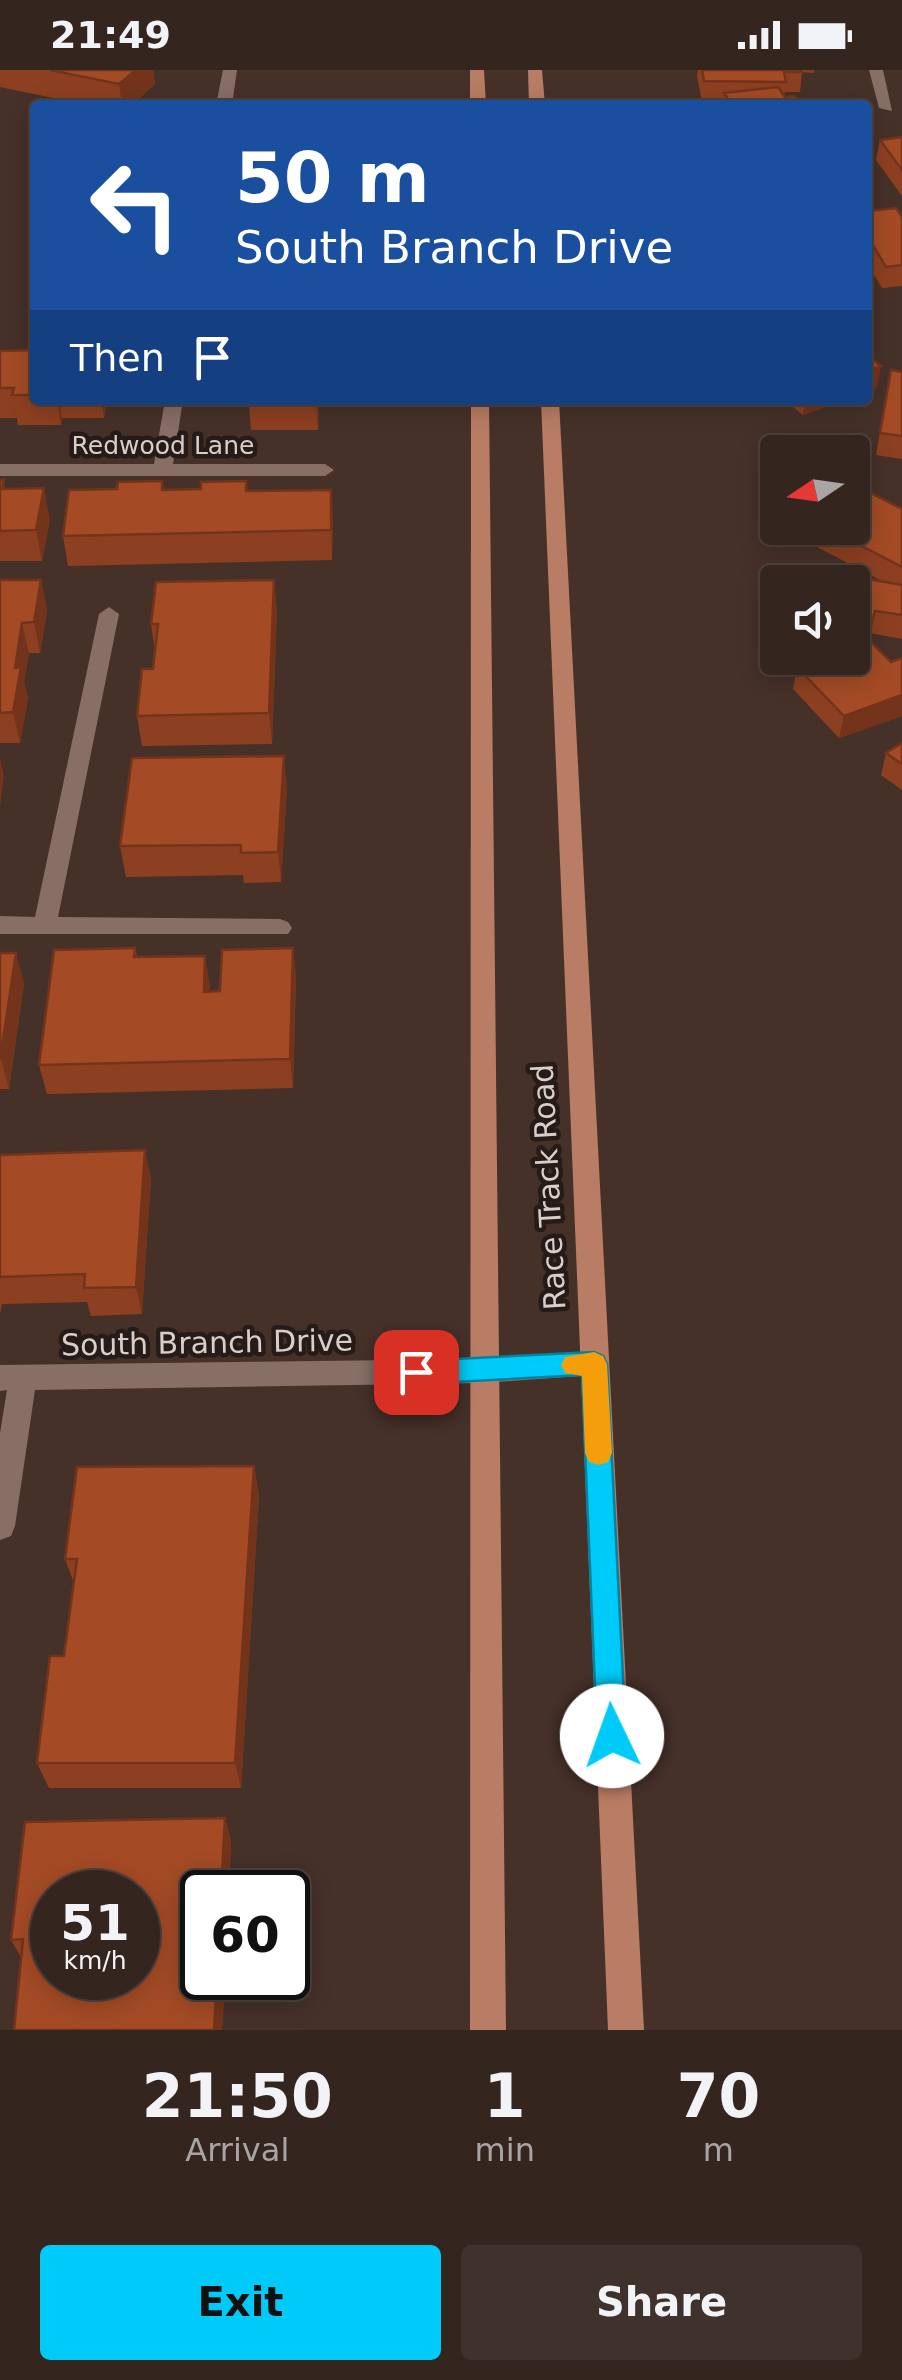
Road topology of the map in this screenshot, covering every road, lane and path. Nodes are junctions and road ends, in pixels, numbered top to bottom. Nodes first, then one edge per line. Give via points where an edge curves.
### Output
1 (230, 70) edge
2 (477, 70) edge
3 (535, 70) edge
4 (876, 70) edge
5 (225, 100) edge
6 (478, 100) edge
7 (537, 100) edge
8 (886, 108) dead end
9 (173, 405) edge
10 (480, 405) edge
11 (550, 405) edge
12 (0, 470) edge
13 (163, 470) junction
14 (325, 470) dead end
15 (109, 614) dead end
16 (45, 924) junction
17 (0, 925) edge
18 (280, 928) dead end
19 (594, 1364) junction
20 (484, 1371) junction
21 (12, 1378) edge
22 (0, 1526) edge
23 (488, 2030) edge
24 (626, 2030) edge

1 - 5 street
2 - 6 main road
3 - 7 main road
4 - 8 street
9 - 13 street
10 - 20 main road, Race Track Road
11 - 19 main road, Race Track Road
12 - 13 street, Redwood Lane
13 - 14 street, Redwood Lane
15 - 16 street
16 - 17 street
16 - 18 street
19 - 20 street, South Branch Drive
19 - 24 main road, Race Track Road
20 - 21 street, South Branch Drive
20 - 23 main road, Race Track Road
21 - 22 street

